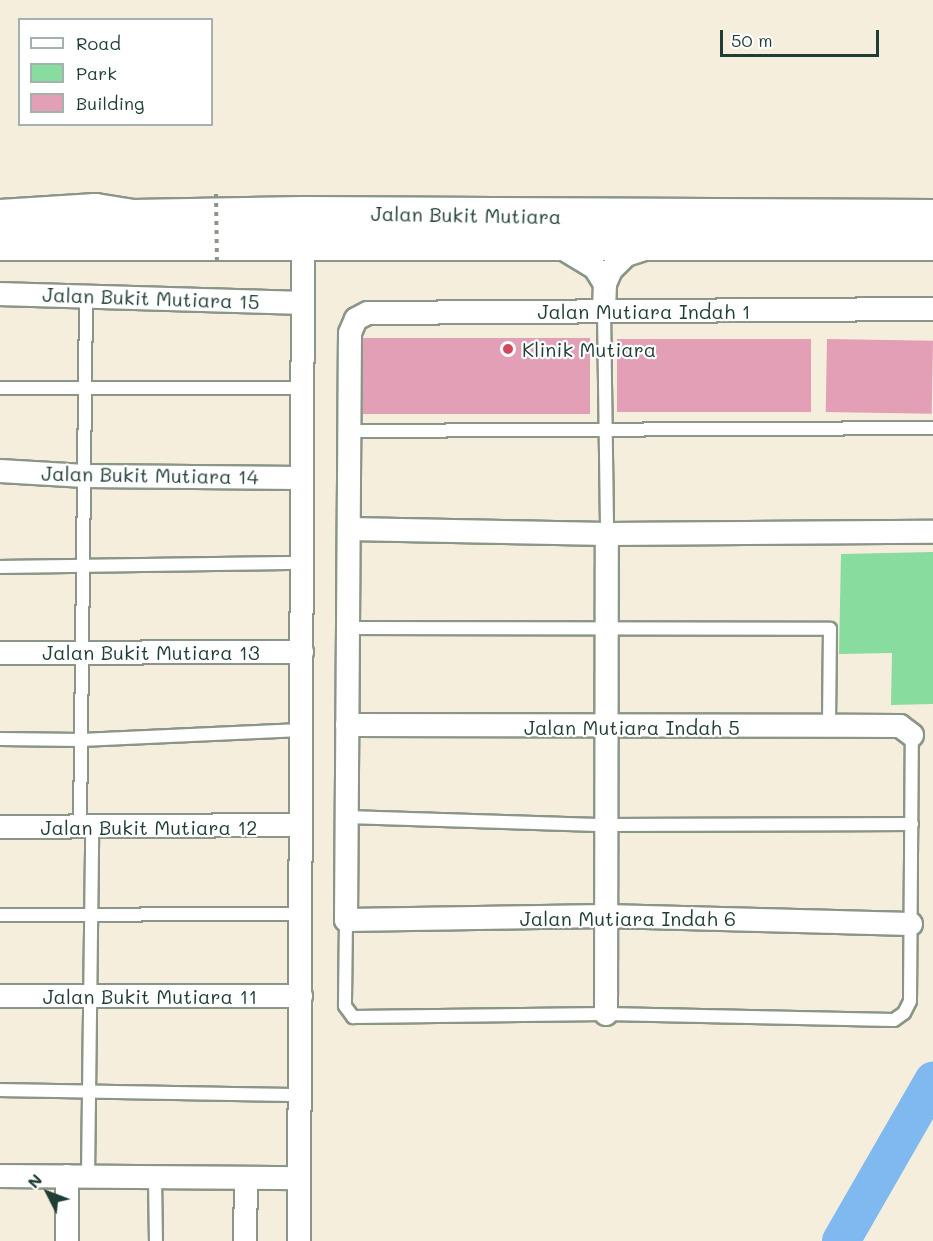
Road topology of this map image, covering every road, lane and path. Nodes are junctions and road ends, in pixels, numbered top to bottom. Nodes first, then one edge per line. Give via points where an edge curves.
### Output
1 (216, 194) dead end
2 (243, 213) junction
3 (364, 213) junction
4 (0, 216) edge
5 (933, 216) edge
6 (548, 241) junction
7 (0, 243) edge
8 (303, 243) junction
9 (664, 243) junction
10 (933, 243) edge
11 (217, 265) dead end
12 (605, 284) junction
13 (0, 294) edge
14 (86, 296) junction
15 (302, 303) junction
16 (933, 309) edge
17 (604, 311) junction
18 (86, 387) junction
19 (0, 388) edge
20 (300, 388) junction
21 (608, 428) junction
22 (933, 428) edge
23 (350, 431) junction
24 (0, 471) edge
25 (85, 476) junction
26 (301, 478) junction
27 (349, 529) junction
28 (933, 532) edge
29 (607, 534) junction
30 (300, 563) junction
31 (82, 566) junction
32 (0, 567) edge
33 (348, 628) junction
34 (607, 628) junction
35 (0, 652) edge
36 (302, 652) junction
37 (81, 653) junction
38 (348, 725) junction
39 (829, 726) junction
40 (607, 728) junction
41 (302, 730) junction
42 (912, 735) joint
43 (0, 739) edge
44 (81, 740) junction
45 (346, 817) junction
46 (912, 824) junction
47 (299, 825) junction
48 (606, 825) junction
49 (0, 827) edge
50 (86, 828) junction
51 (301, 914) junction
52 (0, 915) edge
53 (91, 915) junction
54 (606, 916) junction
55 (346, 920) junction
56 (911, 924) junction
57 (0, 996) edge
58 (301, 996) junction
59 (90, 997) junction
60 (606, 1014) junction
61 (0, 1090) edge
62 (89, 1091) junction
63 (300, 1095) junction
64 (0, 1176) edge
65 (78, 1176) junction
66 (299, 1178) junction
67 (155, 1179) junction
68 (246, 1180) junction
69 (67, 1241) edge
70 (156, 1241) edge
71 (245, 1241) edge
72 (299, 1241) edge

1 - 11 path, bridge
2 - 3 street, Jalan Bukit Mutiara
2 - 4 street, Jalan Bukit Mutiara via 133,216 95,210
2 - 8 street via 280,222
3 - 5 street, Jalan Bukit Mutiara
3 - 8 street via 333,220
6 - 8 street, Jalan Bukit Mutiara
6 - 9 street, Jalan Bukit Mutiara
6 - 12 street via 588,262
7 - 8 street, Jalan Bukit Mutiara
8 - 15 street
9 - 10 street, Jalan Bukit Mutiara
9 - 12 street via 626,255
12 - 17 street
13 - 14 street, Jalan Bukit Mutiara 15
14 - 15 street, Jalan Bukit Mutiara 15
14 - 18 lane
15 - 20 street
16 - 17 street, Jalan Mutiara Indah 1
17 - 21 lane
17 - 23 street, Jalan Mutiara Indah 1 via 369,313 356,319 351,333
18 - 19 lane
18 - 20 lane
18 - 25 lane
20 - 26 street
21 - 22 lane
21 - 23 lane
21 - 29 lane
23 - 27 street
24 - 25 street, Jalan Bukit Mutiara 14
25 - 26 street, Jalan Bukit Mutiara 14
25 - 31 lane
26 - 30 street
27 - 29 street
27 - 33 street
28 - 29 street
29 - 34 street
30 - 31 lane
30 - 36 street
31 - 32 lane
31 - 37 lane
33 - 34 lane
33 - 38 street
34 - 39 lane via 830,629
34 - 40 street
35 - 37 street, Jalan Bukit Mutiara 13
36 - 37 street, Jalan Bukit Mutiara 13
36 - 41 street
37 - 44 lane
38 - 40 street, Jalan Mutiara Indah 5
38 - 45 street
39 - 40 street, Jalan Mutiara Indah 5
39 - 42 street, Jalan Mutiara Indah 5 via 900,726
40 - 48 street
41 - 44 lane
41 - 47 street
42 - 46 lane
43 - 44 lane
44 - 50 lane
45 - 48 lane
45 - 55 street
46 - 48 lane
46 - 56 lane
47 - 50 street, Jalan Bukit Mutiara 12
47 - 51 street
48 - 54 street
49 - 50 street, Jalan Bukit Mutiara 12
50 - 53 lane
51 - 53 lane
51 - 58 street
52 - 53 lane
53 - 59 lane
54 - 55 street, Jalan Mutiara Indah 6
54 - 56 street, Jalan Mutiara Indah 6
54 - 60 street
55 - 60 lane via 345,1006 353,1017
56 - 60 lane via 910,1001 904,1013 894,1020
57 - 59 street, Jalan Bukit Mutiara 11
58 - 59 street, Jalan Bukit Mutiara 11
58 - 63 street
59 - 62 lane
61 - 62 lane
62 - 63 lane
62 - 65 lane
63 - 66 street
64 - 65 street
65 - 67 street
65 - 69 street
66 - 68 street
66 - 72 street
67 - 68 street
67 - 70 lane
68 - 71 street

